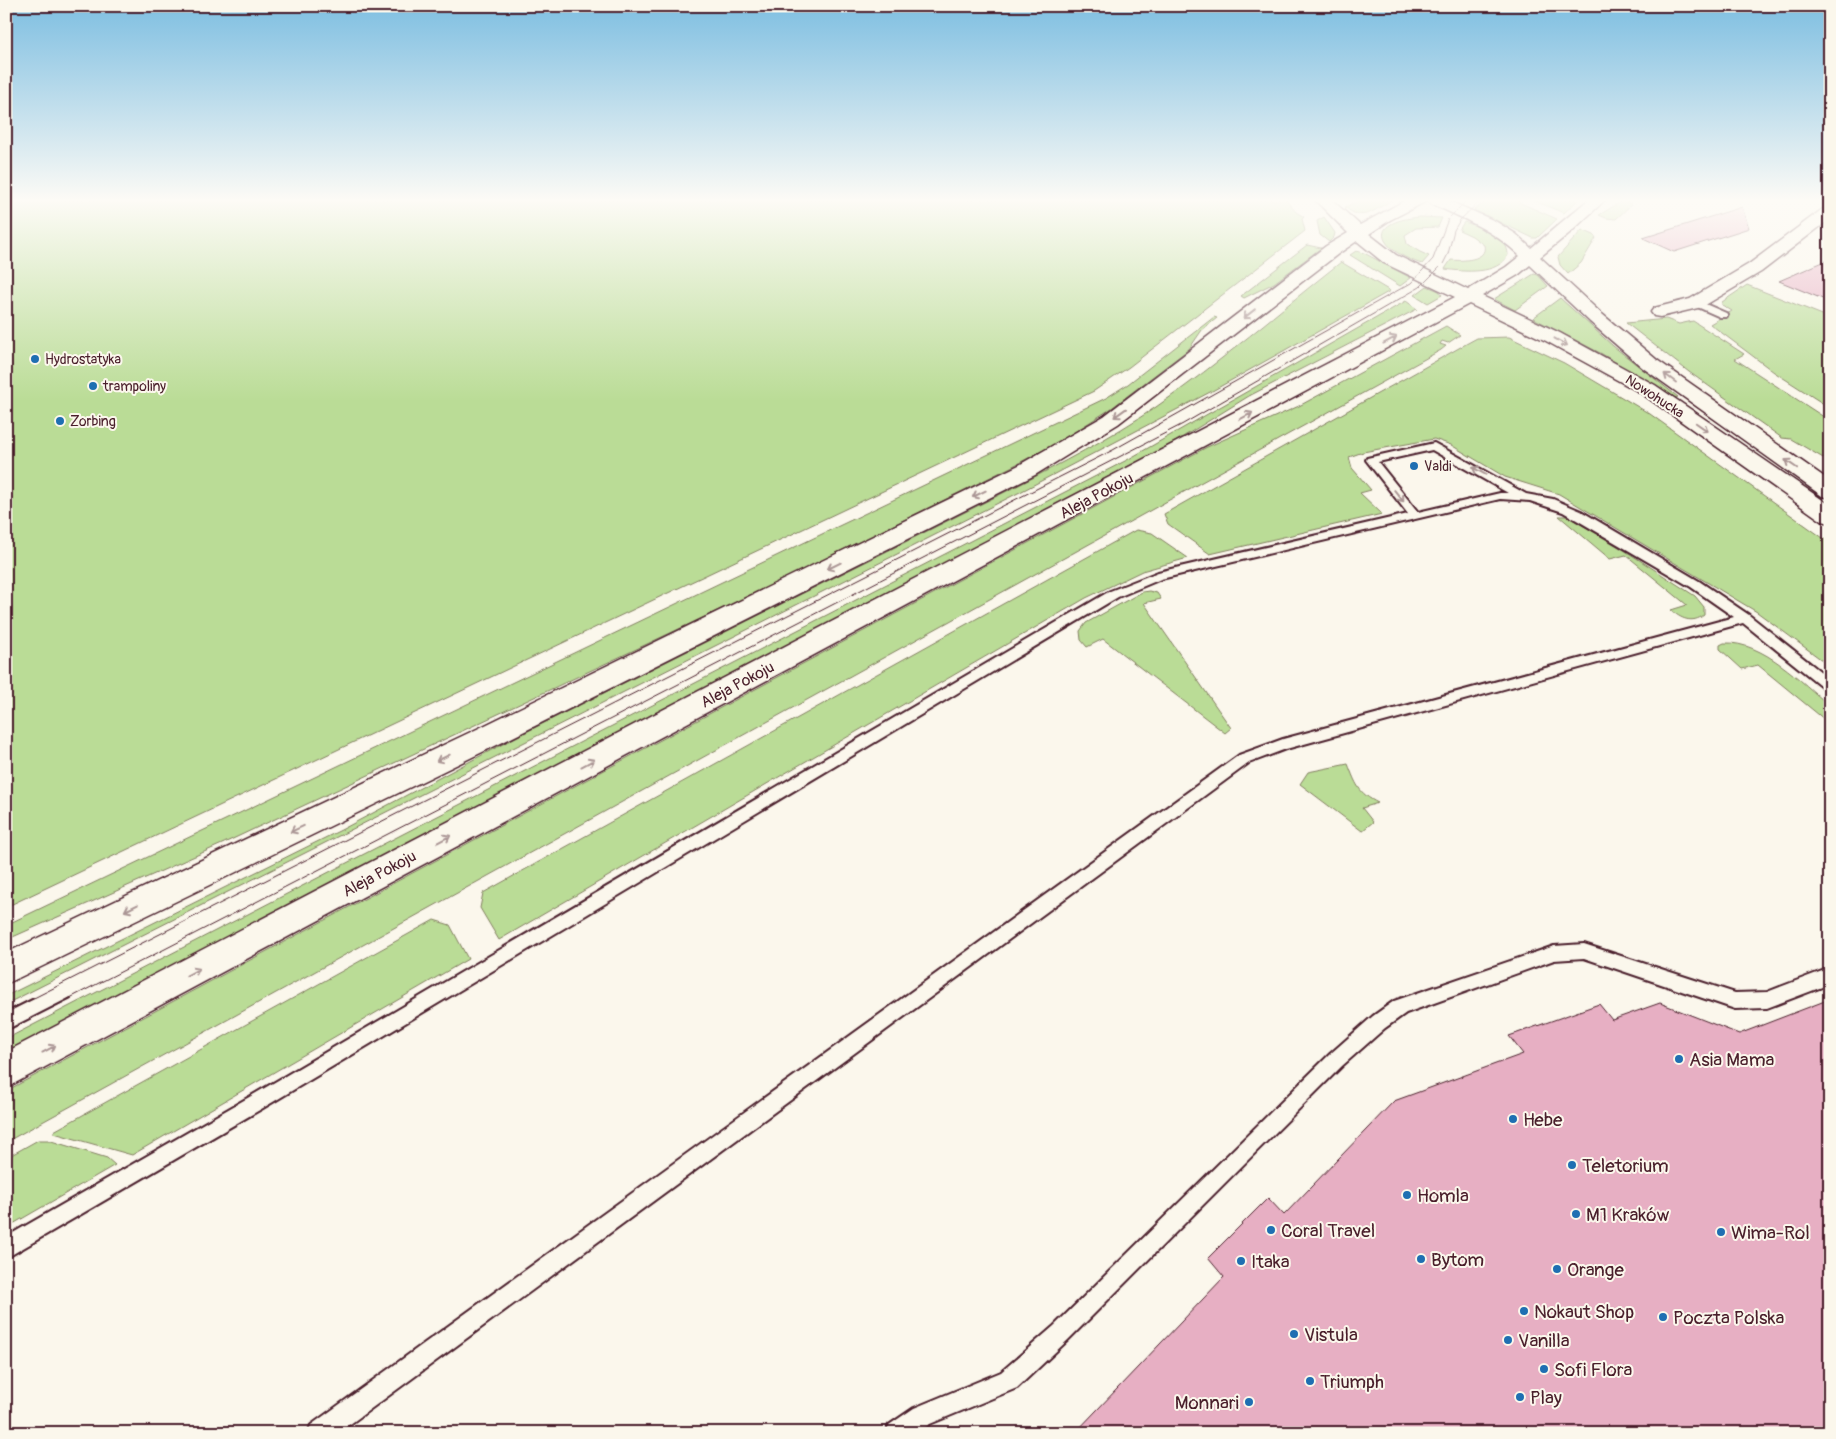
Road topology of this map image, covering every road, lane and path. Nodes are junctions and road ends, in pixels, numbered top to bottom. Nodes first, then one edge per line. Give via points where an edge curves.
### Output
1 (1310, 267) edge
2 (1407, 267) edge
3 (1518, 267) edge
4 (1544, 267) edge
5 (1756, 267) edge
6 (1468, 297) junction
7 (1696, 303) junction
8 (1660, 312) dead end
9 (1723, 315) dead end
10 (1830, 491) edge
11 (1522, 495) junction
12 (1416, 516) junction
13 (1830, 516) edge
14 (1745, 618) junction
15 (1830, 686) edge
16 (6, 969) edge
17 (1830, 976) edge
18 (6, 1071) edge
19 (6, 1248) edge
20 (319, 1433) edge
21 (897, 1433) edge

1 -> 16 main road via 1110,420 1034,466 478,742
2 - 6 main road, Nowohucka
3 - 6 main road, Aleja Pokoju
10 -> 4 main road, Nowohucka via 1650,364 1596,318
5 - 7 main road
6 -> 13 main road, Nowohucka via 1553,337 1648,389
18 -> 6 main road, Aleja Pokoju
7 - 8 main road
7 - 9 lane
11 - 12 lane via 1500,496
11 -> 12 lane via 1434,446 1370,460
11 - 14 lane via 1558,504 1577,514 1695,584
12 - 19 lane via 1158,576 1114,594
14 - 15 lane
14 - 20 lane via 1283,744 1244,759
17 - 21 lane via 1767,1000 1735,1001 1584,951 1554,953 1400,1007 1336,1060 1010,1380 922,1416

